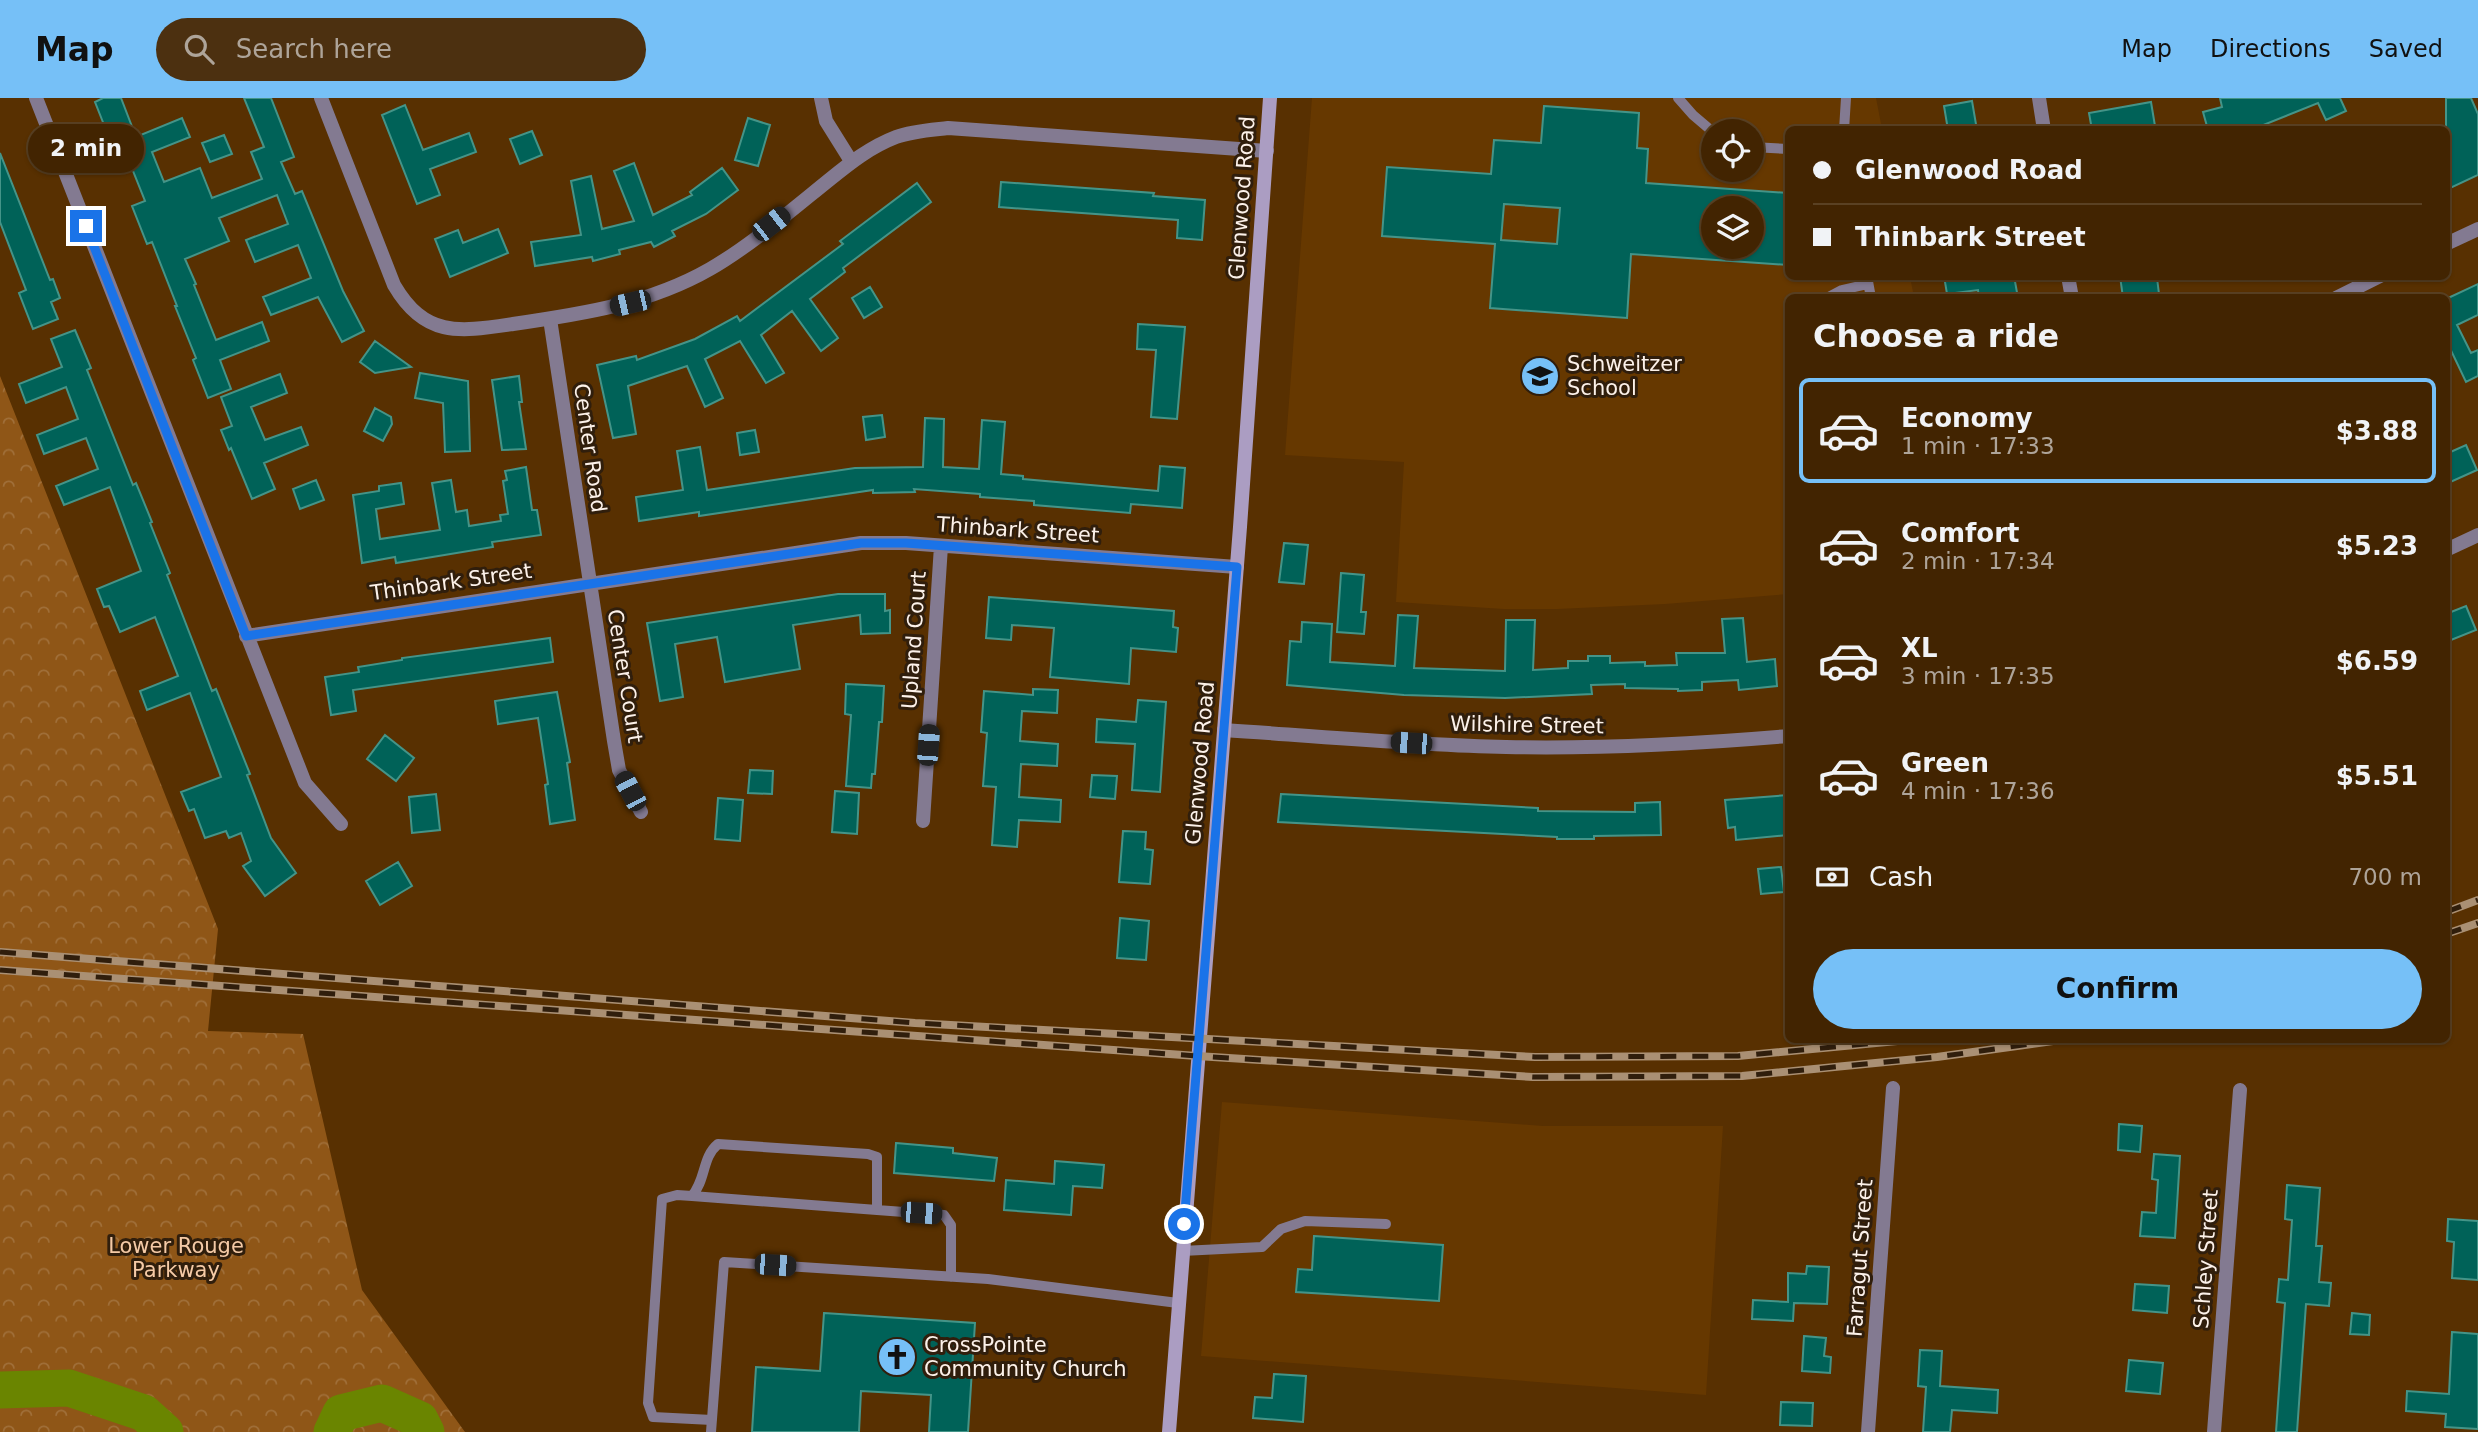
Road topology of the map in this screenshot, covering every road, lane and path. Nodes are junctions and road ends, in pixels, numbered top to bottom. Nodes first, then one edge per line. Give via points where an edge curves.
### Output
1 (36, 98) edge
2 (321, 98) edge
3 (821, 98) edge
4 (1270, 98) edge
5 (1678, 98) edge
6 (1846, 98) edge
7 (2039, 98) edge
8 (1701, 122) edge
9 (1844, 126) edge
10 (2043, 126) edge
11 (1764, 147) edge
12 (1785, 149) edge
13 (1267, 151) junction
14 (851, 161) junction
15 (2478, 229) edge
16 (2450, 242) edge
17 (1868, 280) edge
18 (2372, 280) edge
19 (1834, 294) edge
20 (2344, 294) edge
21 (550, 319) junction
22 (2478, 535) edge
23 (942, 546) junction
24 (2450, 548) edge
25 (1237, 567) junction
26 (589, 583) junction
27 (246, 636) junction
28 (1224, 730) junction
29 (1785, 736) edge
30 (641, 812) dead end
31 (923, 821) dead end
32 (341, 824) dead end
33 (1893, 1088) dead end
34 (2240, 1090) dead end
35 (692, 1196) junction
36 (877, 1210) junction
37 (1385, 1224) dead end
38 (1182, 1251) junction
39 (951, 1277) junction
40 (1178, 1303) junction
41 (712, 1420) junction
42 (711, 1432) edge
43 (1169, 1432) edge
44 (1868, 1432) edge
45 (2214, 1432) edge

1 - 27 street
2 - 21 street via 394,285 416,314 457,331
3 - 14 street via 826,121
4 - 13 street, Glenwood Road
5 - 8 lane
6 - 9 lane
7 - 10 street
11 - 12 lane
13 - 14 street via 948,128 894,138
13 - 25 street, Glenwood Road
14 - 21 street via 712,268 630,303
15 - 16 street
17 - 19 lane
18 - 20 street
21 - 26 street, Center Road
22 - 24 street
23 - 25 street, Thinbark Street
23 - 26 street, Thinbark Street via 861,543
23 - 31 street, Upland Court
25 - 28 street, Glenwood Road
26 - 27 street, Thinbark Street
26 - 30 street, Center Court via 619,770
27 - 32 street via 305,783
28 - 29 street, Wilshire Street via 1520,747 1665,745
28 - 38 street, Glenwood Road
33 - 44 street, Farragut Street
34 - 45 street, Schley Street
35 - 36 lane
35 - 36 lane via 699,1188 710,1151 718,1144 855,1153 877,1157
35 - 41 lane via 662,1199 648,1403 653,1417
36 - 39 lane via 944,1215 951,1225
37 - 38 lane via 1305,1222 1281,1229 1262,1247
38 - 40 street, Glenwood Road
39 - 40 lane
39 - 41 lane via 724,1262
40 - 43 street, Glenwood Road
41 - 42 lane

